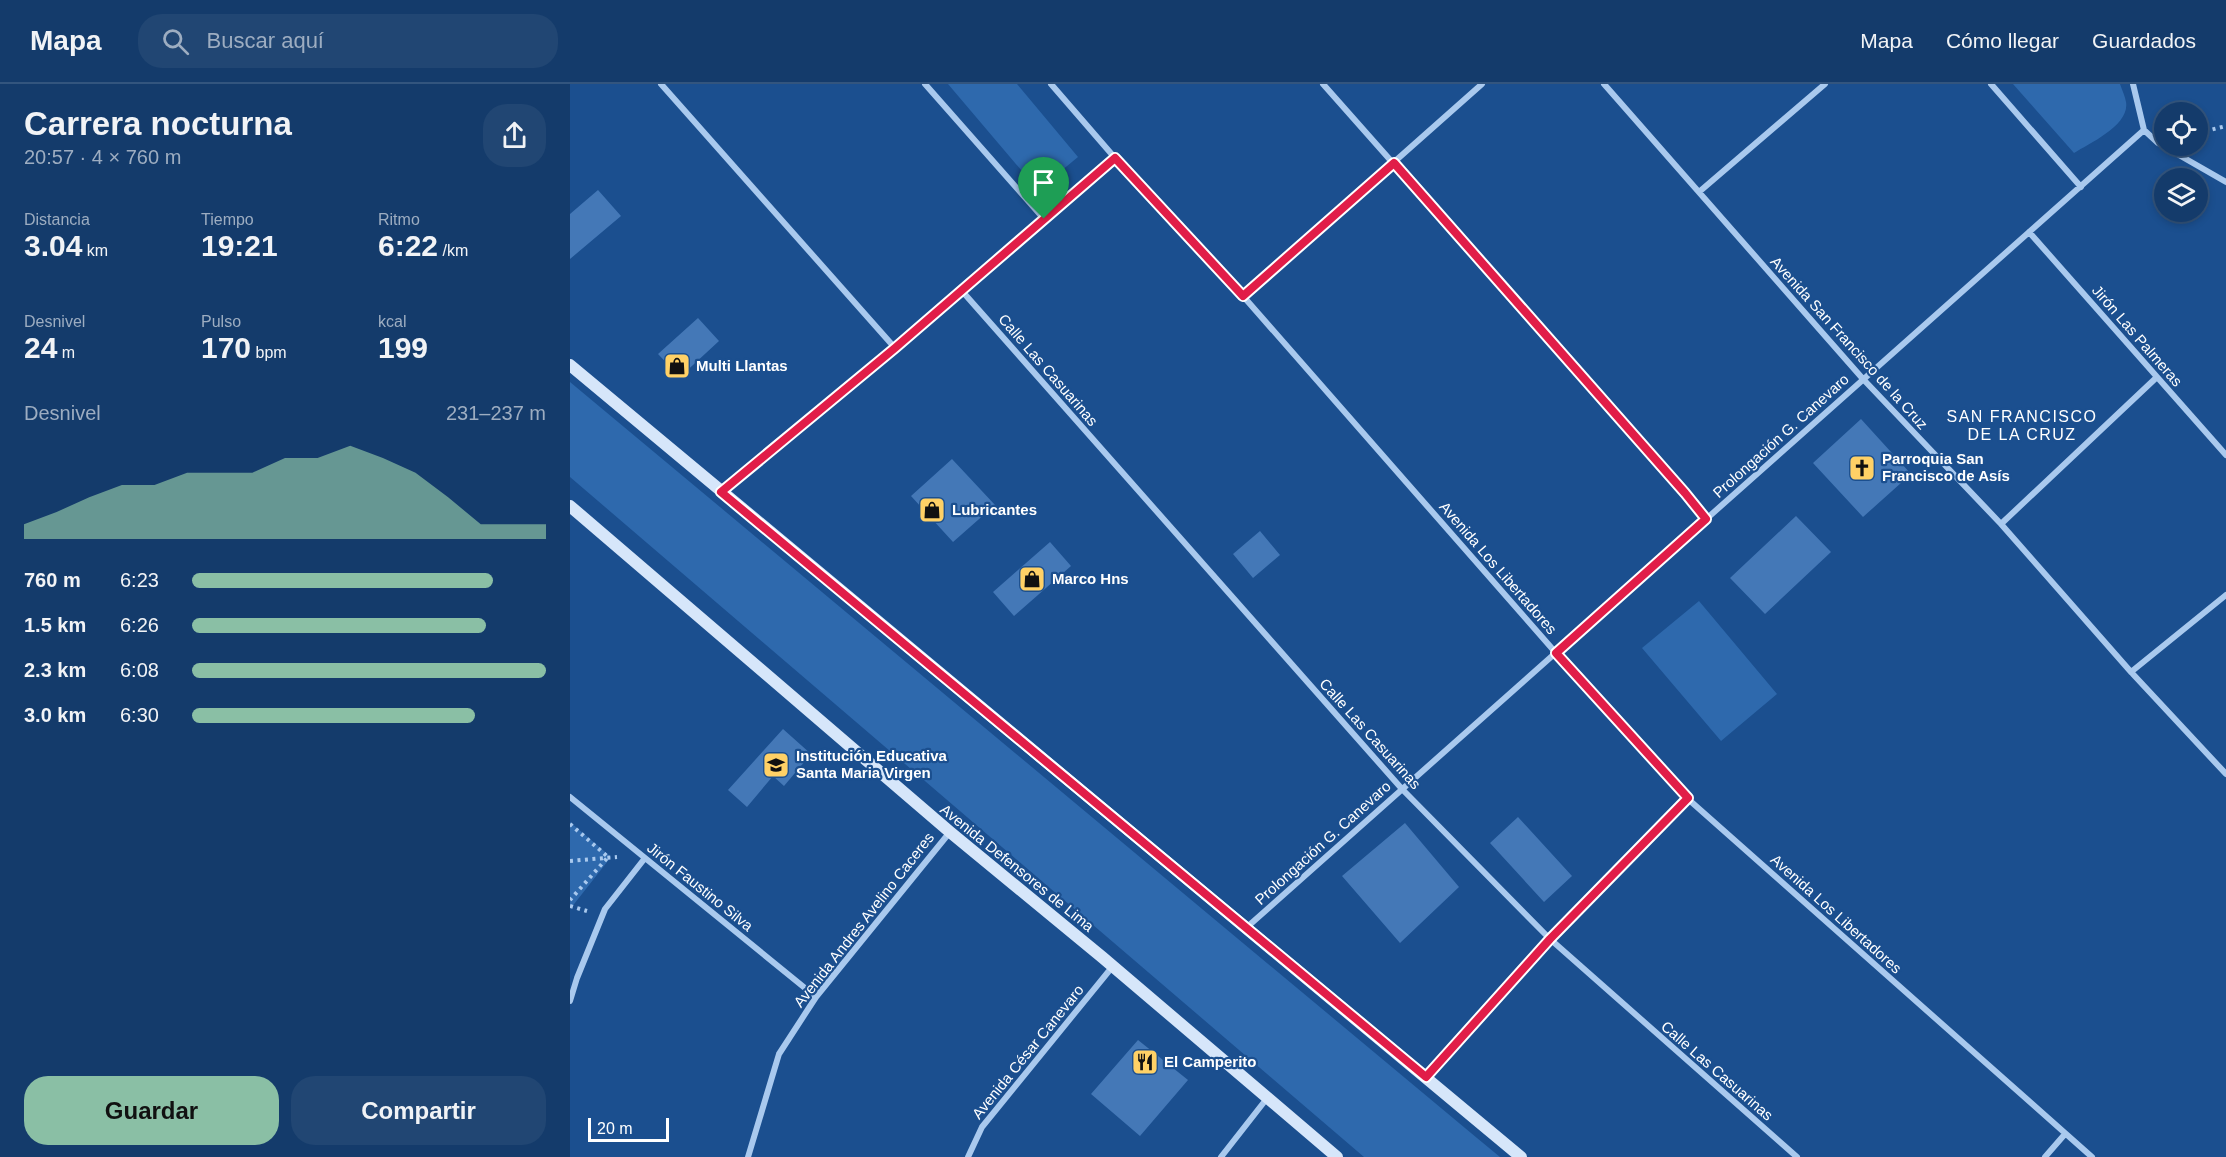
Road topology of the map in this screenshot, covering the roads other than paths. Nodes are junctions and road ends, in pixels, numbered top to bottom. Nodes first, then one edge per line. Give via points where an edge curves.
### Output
1 (661, 84) edge
2 (925, 84) edge
3 (1051, 84) edge
4 (1323, 84) edge
5 (1482, 84) edge
6 (1604, 84) edge
7 (1825, 84) edge
8 (1991, 84) edge
9 (2133, 84) edge
10 (2144, 130) junction
11 (1115, 158) junction
12 (1394, 163) junction
13 (2226, 182) edge
14 (2081, 187) junction
15 (1699, 192) junction
16 (1044, 219) junction
17 (2029, 232) junction
18 (962, 291) junction
19 (1243, 296) junction
20 (895, 348) junction
21 (570, 365) edge
22 (2157, 377) junction
23 (1863, 379) junction
24 (2226, 455) edge
25 (721, 492) junction
26 (570, 506) edge
27 (1706, 519) junction
28 (2001, 524) junction
29 (2226, 595) edge
30 (1556, 653) junction
31 (2131, 672) junction
32 (2226, 774) edge
33 (1402, 789) junction
34 (570, 797) edge
35 (1688, 798) junction
36 (950, 832) junction
37 (645, 858) junction
38 (1245, 928) junction
39 (1550, 939) junction
40 (1113, 966) junction
41 (816, 997) junction
42 (570, 1001) edge
43 (1426, 1077) junction
44 (1268, 1097) junction
45 (2066, 1134) junction
46 (748, 1157) edge
47 (968, 1157) edge
48 (1221, 1157) edge
49 (1337, 1157) edge
50 (1521, 1157) edge
51 (1797, 1157) edge
52 (2044, 1157) edge
53 (2092, 1157) edge

1 - 20 street
2 - 16 street
3 - 11 street, Avenida Los Libertadores
4 - 12 street
5 - 12 street
6 - 15 street, Avenida San Francisco de la Cruz
7 - 15 street
8 - 14 street
9 - 10 street
10 - 13 street via 2158,143
10 - 14 street, Prolongación G. Canevaro
11 - 16 street
11 - 19 street, Avenida Los Libertadores
12 - 19 street
12 - 27 street
14 - 17 street, Prolongación G. Canevaro
15 - 23 street, Avenida San Francisco de la Cruz
16 - 18 street
17 - 22 street, Jirón Las Palmeras
17 - 23 street, Prolongación G. Canevaro
18 - 20 street
18 - 33 street, Calle Las Casuarinas
19 - 30 street, Avenida Los Libertadores
20 - 25 street
21 - 25 main road
22 - 24 street, Jirón Las Palmeras
22 - 28 street
23 - 27 street, Prolongación G. Canevaro
23 - 28 street, Avenida San Francisco de la Cruz
25 - 38 main road
26 - 36 main road, Avenida Defensores de Lima
27 - 30 street, Prolongación G. Canevaro
28 - 31 street, Avenida San Francisco de la Cruz
29 - 31 street
30 - 33 street, Prolongación G. Canevaro
30 - 35 street, Avenida Los Libertadores
31 - 32 street, Avenida San Francisco de la Cruz
33 - 38 street, Prolongación G. Canevaro
33 - 39 street, Calle Las Casuarinas
34 - 37 street, Jirón Faustino Silva
35 - 39 street
35 - 45 street, Avenida Los Libertadores
36 - 40 main road, Avenida Defensores de Lima
36 - 41 street, Avenida Andres Avelino Caceres
37 - 41 street, Jirón Faustino Silva
37 - 42 street via 605,909
38 - 43 main road
39 - 43 street
39 - 51 street, Calle Las Casuarinas
40 - 44 main road, Avenida Defensores de Lima
40 - 47 street, Avenida César Canevaro via 981,1127
41 - 46 street, Avenida Andres Avelino Caceres via 779,1054
43 - 50 main road
44 - 48 street
44 - 49 main road, Avenida Defensores de Lima
45 - 52 street
45 - 53 street, Avenida Los Libertadores

